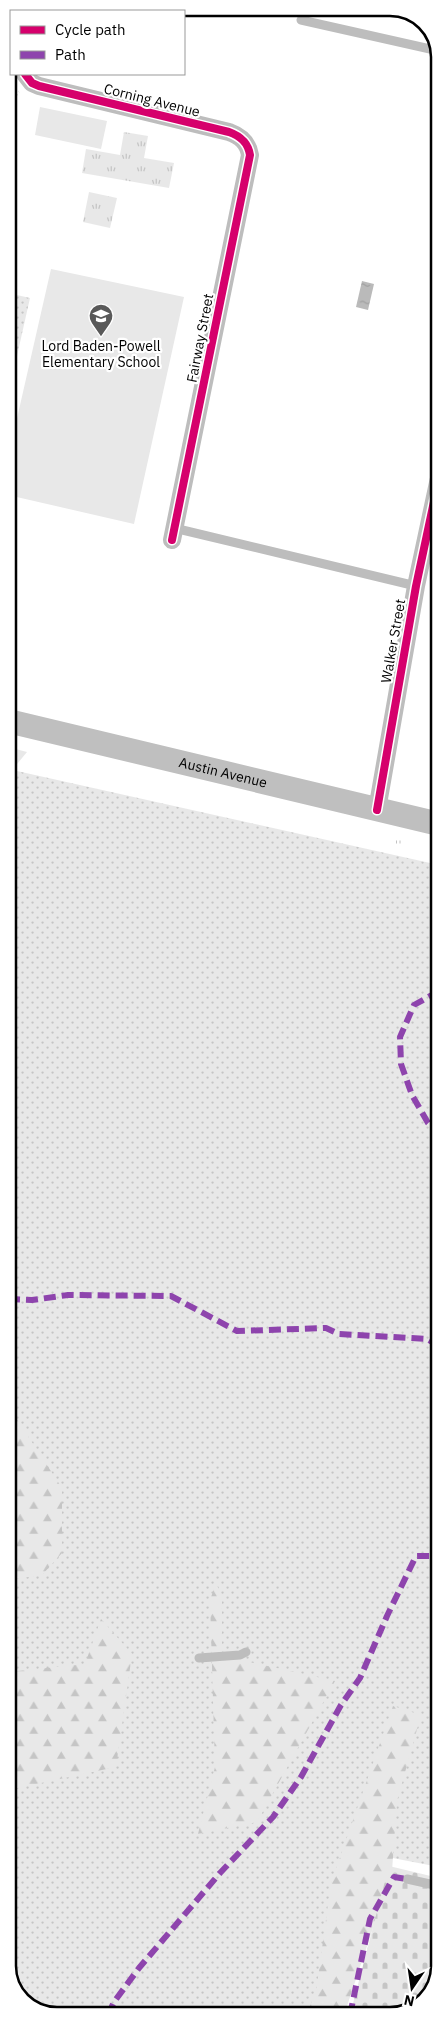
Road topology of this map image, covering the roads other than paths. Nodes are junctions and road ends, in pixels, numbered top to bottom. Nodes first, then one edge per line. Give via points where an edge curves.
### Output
1 (301, 20) dead end
2 (430, 50) edge
3 (24, 79) edge
4 (245, 142) joint
5 (431, 516) edge
6 (173, 534) joint
7 (416, 586) junction
8 (16, 723) edge
9 (377, 810) junction
10 (431, 822) edge
11 (246, 1652) dead end
12 (199, 1658) dead end
13 (407, 1879) dead end
14 (431, 1884) edge

1 - 2 lane
3 - 4 street, Corning Avenue via 39,86 229,132
4 - 6 street, Fairway Street via 250,155
5 - 7 street, Walker Street
6 - 7 lane
7 - 9 street, Walker Street
8 - 9 main road, Austin Avenue
9 - 10 main road, Austin Avenue
11 - 12 lane
13 - 14 lane

